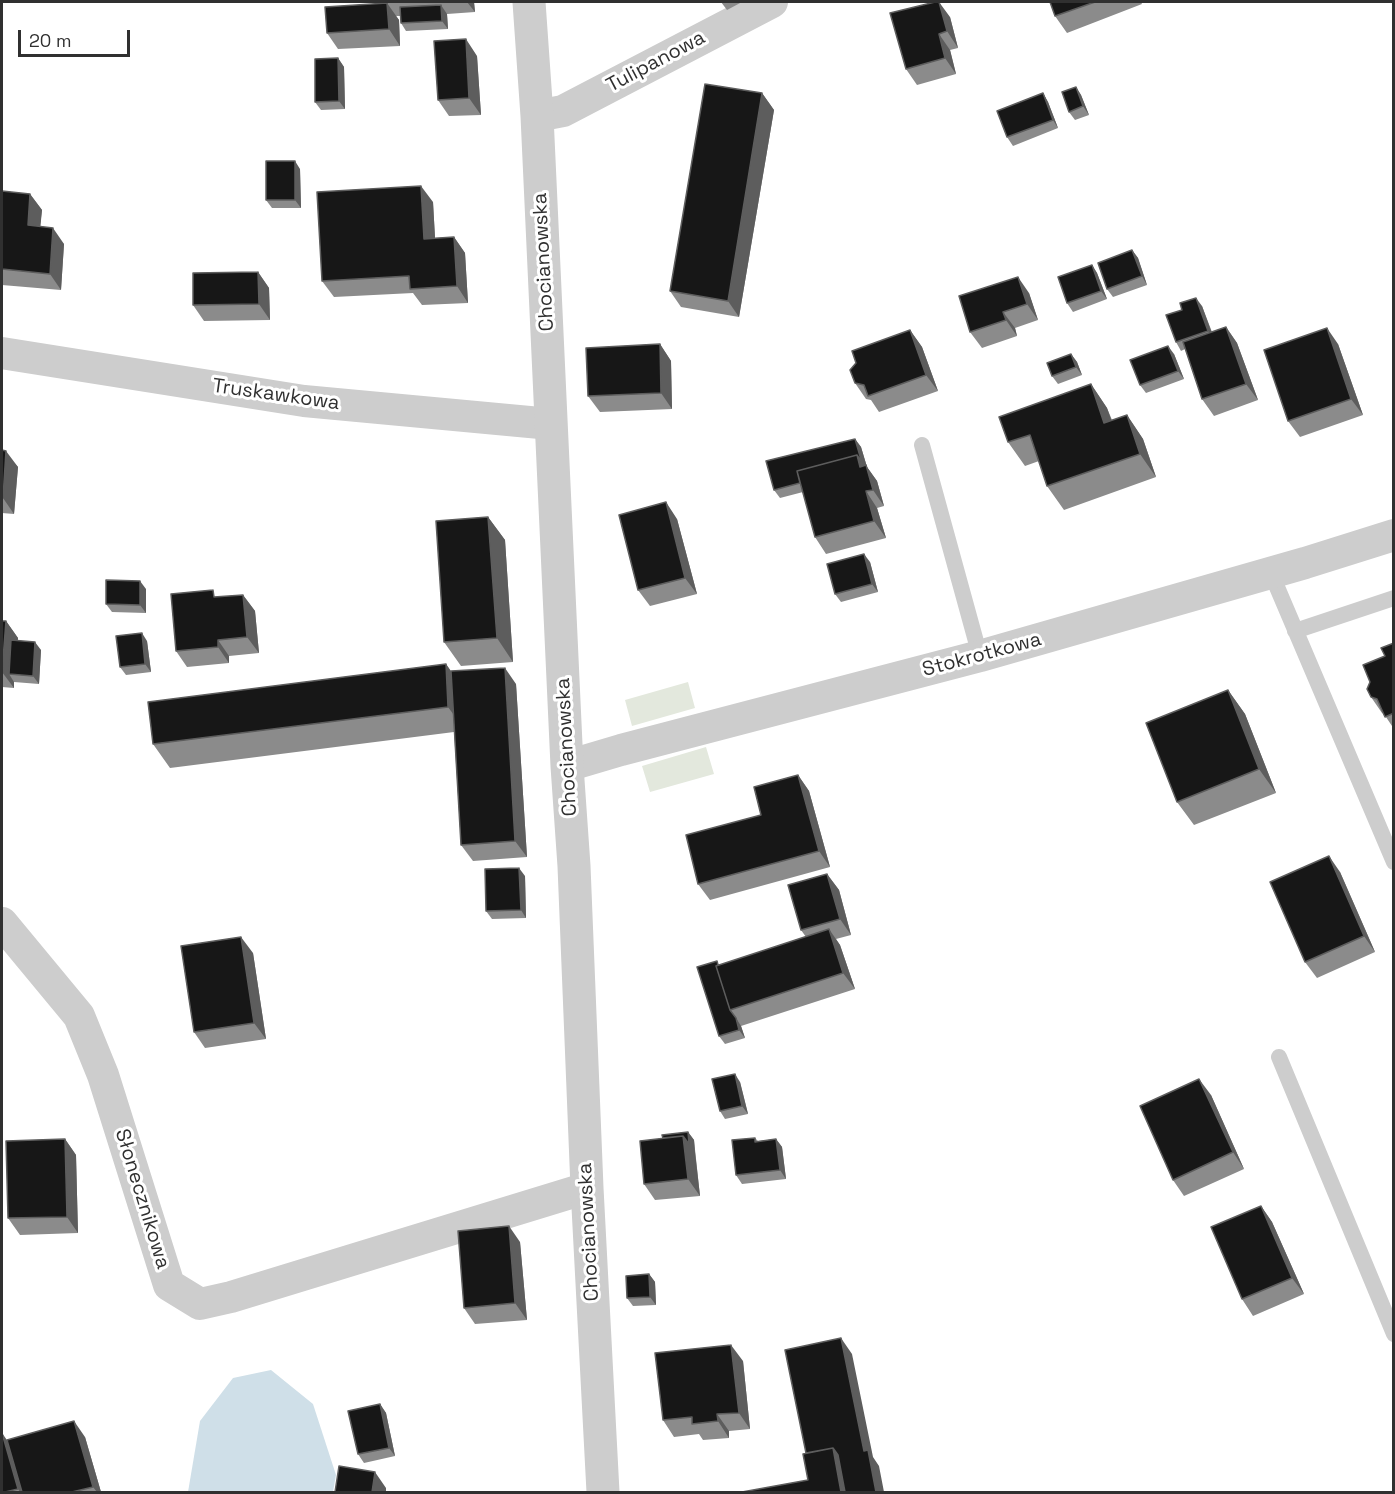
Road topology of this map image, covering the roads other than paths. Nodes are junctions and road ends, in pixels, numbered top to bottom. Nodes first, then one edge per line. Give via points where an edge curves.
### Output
1 (529, 2) edge
2 (772, 2) edge
3 (537, 116) junction
4 (2, 353) edge
5 (551, 424) junction
6 (922, 445) dead end
7 (1394, 535) edge
8 (1271, 573) junction
9 (1394, 598) edge
10 (1295, 631) junction
11 (981, 656) junction
12 (567, 766) junction
13 (1394, 862) edge
14 (2, 923) edge
15 (1279, 1057) dead end
16 (587, 1188) junction
17 (1394, 1334) edge
18 (603, 1492) edge

1 - 3 street, Chocianowska
2 - 3 street, Tulipanowa via 563,111
3 - 5 street, Chocianowska
4 - 5 street, Truskawkowa via 304,401
5 - 12 street, Chocianowska
6 - 11 lane
7 - 8 street, Stokrotkowa
8 - 10 lane
8 - 11 street, Stokrotkowa
9 - 10 lane
10 - 13 lane
11 - 12 street, Stokrotkowa
12 - 16 street, Chocianowska
14 - 16 street, Słonecznikowa via 79,1016 103,1075 169,1285 200,1304
15 - 17 lane
16 - 18 street, Chocianowska

